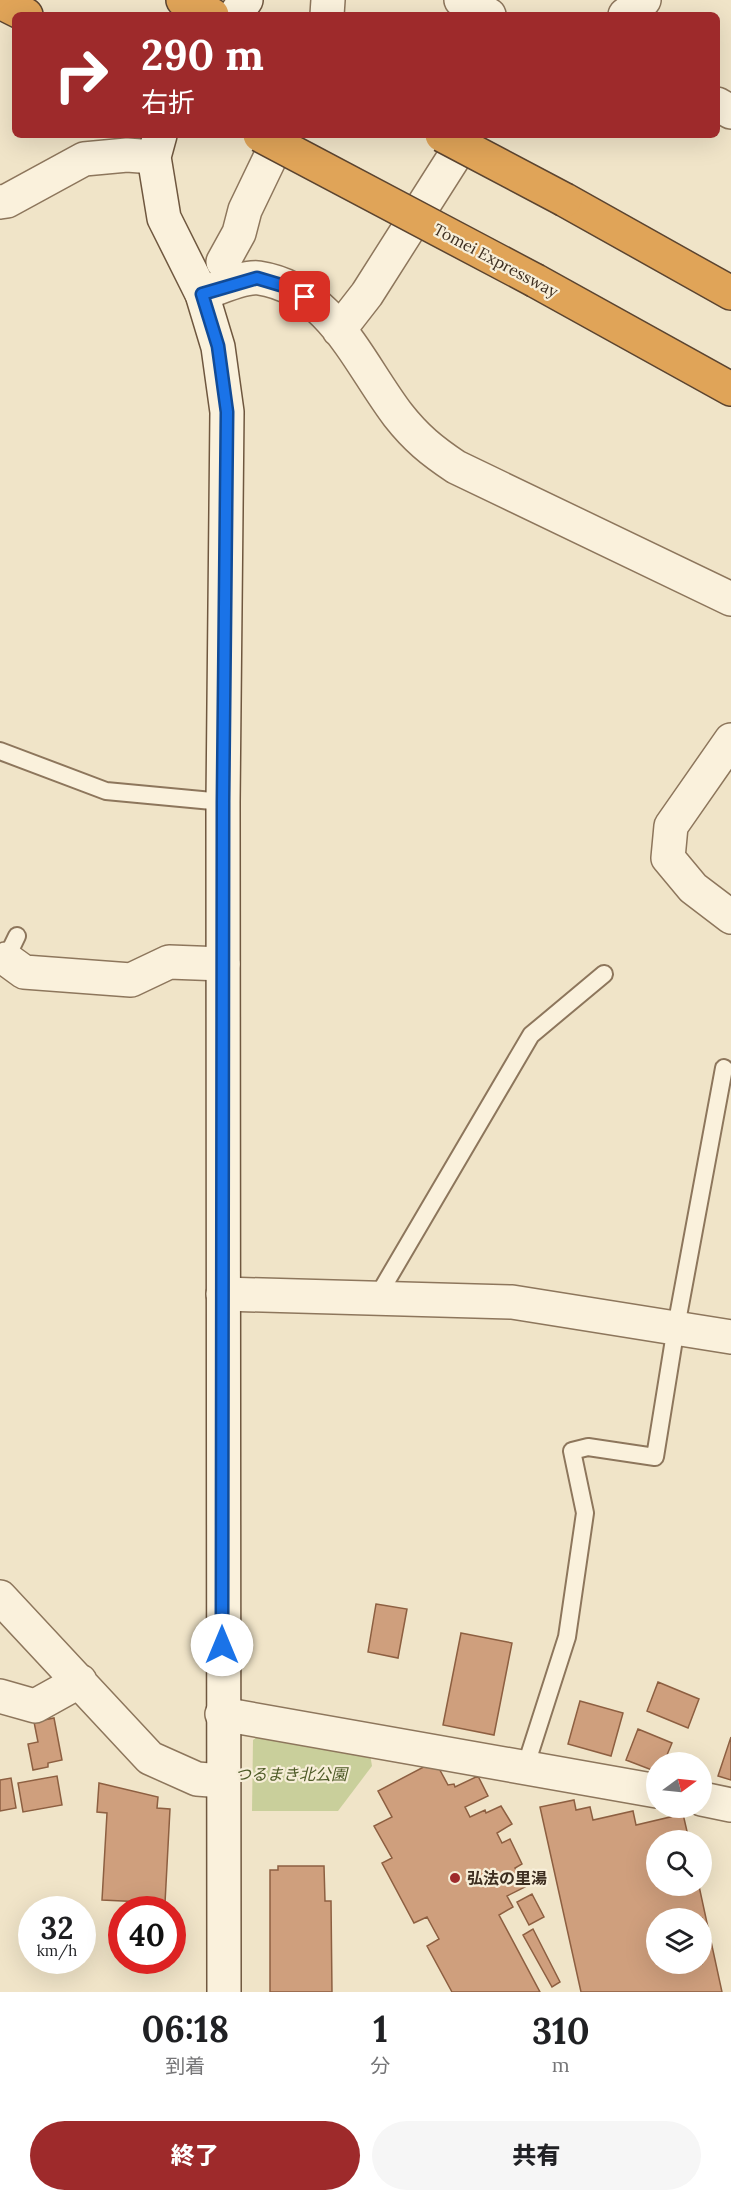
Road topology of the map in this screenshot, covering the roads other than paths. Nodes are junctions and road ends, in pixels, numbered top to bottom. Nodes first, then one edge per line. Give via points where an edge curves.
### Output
1 (183, 0) edge
2 (461, 0) edge
3 (644, 0) edge
4 (0, 2) edge
5 (20, 12) edge
6 (206, 12) edge
7 (483, 12) edge
8 (629, 12) edge
9 (266, 138) edge
10 (280, 138) edge
11 (447, 138) edge
12 (466, 138) edge
13 (157, 146) edge
14 (0, 202) edge
15 (223, 262) dead end
16 (731, 293) edge
17 (202, 294) junction
18 (339, 330) junction
19 (731, 389) edge
20 (731, 599) edge
21 (731, 740) edge
22 (0, 751) edge
23 (223, 802) junction
24 (731, 917) edge
25 (7, 955) edge
26 (223, 964) junction
27 (604, 974) dead end
28 (724, 1068) dead end
29 (223, 1294) junction
30 (376, 1299) junction
31 (676, 1328) junction
32 (731, 1337) edge
33 (0, 1597) edge
34 (80, 1681) junction
35 (0, 1696) edge
36 (222, 1714) junction
37 (525, 1768) junction
38 (223, 1781) junction
39 (646, 1789) edge
40 (712, 1801) edge
41 (731, 1804) edge
42 (224, 1992) edge

1 - 6 highway
2 - 7 street
3 - 8 street
4 - 5 highway
9 - 19 highway, Tomei Expressway, bridge
10 - 15 street via 245,210 240,232
11 - 16 highway, bridge
12 - 18 street via 367,294
13 - 14 street via 127,155 84,159
13 - 17 street via 164,218
17 - 18 street via 257,278 294,289 317,305
17 - 23 street via 218,346 227,412
18 - 20 street via 398,415 425,446 456,467
21 - 24 street via 671,826 668,858 693,888
22 - 23 lane via 105,791
23 - 26 street
25 - 26 street via 24,972 131,980 169,962
26 - 29 street
27 - 30 lane via 531,1035
28 - 31 lane
29 - 30 street
29 - 36 street
30 - 31 street via 512,1302
31 - 32 street
31 - 37 lane via 655,1457 588,1447 573,1451 585,1513 567,1637
33 - 34 street
34 - 35 street via 35,1706
34 - 38 street via 150,1758 197,1779
36 - 37 street
36 - 38 street
37 - 39 street
38 - 42 street
40 - 41 street

